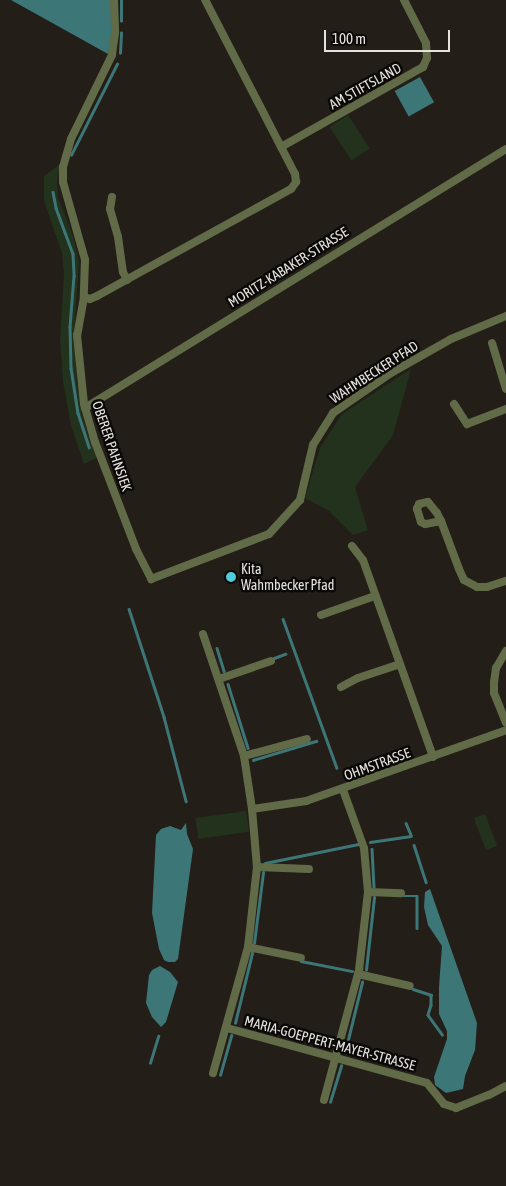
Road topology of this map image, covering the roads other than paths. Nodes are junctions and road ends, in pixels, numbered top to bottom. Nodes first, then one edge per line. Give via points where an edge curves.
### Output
1 (114, 0) edge
2 (204, 0) edge
3 (404, 0) edge
4 (281, 148) junction
5 (506, 149) edge
6 (112, 197) dead end
7 (127, 280) junction
8 (84, 297) junction
9 (506, 316) edge
10 (492, 343) dead end
11 (506, 388) edge
12 (454, 404) dead end
13 (85, 408) junction
14 (506, 409) edge
15 (441, 521) dead end
16 (352, 546) dead end
17 (151, 579) joint
18 (506, 581) edge
19 (375, 596) junction
20 (320, 615) dead end
21 (203, 634) dead end
22 (506, 651) edge
23 (272, 661) dead end
24 (400, 664) junction
25 (219, 679) junction
26 (341, 687) dead end
27 (506, 723) edge
28 (506, 730) edge
29 (308, 739) dead end
30 (244, 756) junction
31 (433, 757) junction
32 (343, 790) junction
33 (252, 810) junction
34 (257, 867) junction
35 (309, 869) dead end
36 (368, 892) junction
37 (401, 893) dead end
38 (248, 946) junction
39 (301, 958) dead end
40 (358, 974) junction
41 (410, 986) dead end
42 (227, 1028) junction
43 (336, 1057) junction
44 (213, 1074) dead end
45 (506, 1086) edge
46 (324, 1100) dead end

1 - 8 street, OBERER PAHNSIEK via 112,55 71,139 63,167 65,196 85,260
2 - 4 street
3 - 4 street, AM STIFTSLAND via 426,43 427,58 422,67
4 - 7 street via 295,174 294,186
5 - 13 street, MORITZ-KABAKER-STRASSE
6 - 7 street via 110,208
7 - 8 street via 93,298
8 - 13 street, OBERER PAHNSIEK via 77,335
9 - 17 street, WAHMBECKER PFAD via 451,339 390,374 333,413 313,445 300,500 269,534
10 - 11 street
12 - 14 street via 467,424
13 - 17 street, OBERER PAHNSIEK via 136,549
15 - 18 street via 464,580 477,588
16 - 19 street via 363,560
19 - 20 street
19 - 24 street
21 - 25 street
22 - 27 street via 496,668 494,683 496,699
23 - 25 street
24 - 26 street
24 - 31 street
25 - 30 street
28 - 31 street, OHMSTRASSE
29 - 30 street
30 - 33 street
31 - 32 street, OHMSTRASSE
32 - 33 street, OHMSTRASSE via 306,801
32 - 36 street via 364,848
33 - 34 street
34 - 35 street
34 - 38 street
36 - 37 street
36 - 40 street
38 - 39 street
38 - 42 street
40 - 41 street
40 - 43 street
42 - 43 street, MARIA-GOEPPERT-MAYER-STRASSE
42 - 44 street
43 - 45 street, MARIA-GOEPPERT-MAYER-STRASSE via 427,1083 444,1104 456,1108
43 - 46 street

